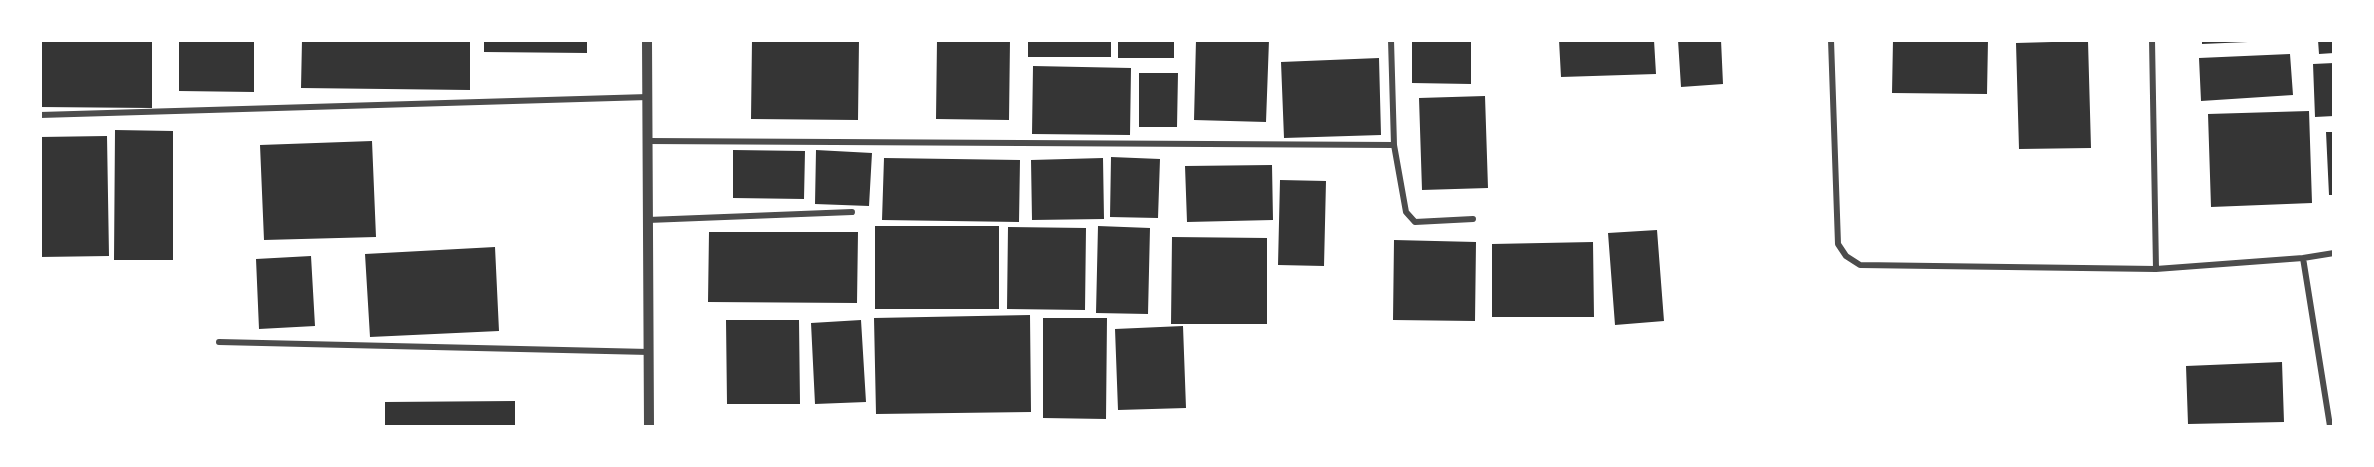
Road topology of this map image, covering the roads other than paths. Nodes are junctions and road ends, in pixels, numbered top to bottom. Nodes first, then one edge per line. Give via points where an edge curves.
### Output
1 (647, 40) edge
2 (1391, 40) edge
3 (1831, 40) edge
4 (2152, 40) edge
5 (648, 97) junction
6 (40, 115) edge
7 (648, 141) junction
8 (1394, 145) junction
9 (852, 212) dead end
10 (1473, 219) dead end
11 (648, 220) junction
12 (2334, 253) edge
13 (2304, 258) junction
14 (2156, 269) junction
15 (219, 342) dead end
16 (649, 352) junction
17 (649, 426) edge
18 (2330, 426) edge

1 - 5 street
2 - 8 street
3 - 14 street via 1835,214 1838,243 1846,256 1860,265
4 - 14 street
5 - 6 street
5 - 7 street
7 - 8 street
7 - 11 street
8 - 10 street via 1406,212 1415,222
9 - 11 street
11 - 16 street
12 - 13 street
13 - 14 street
13 - 18 street
15 - 16 street
16 - 17 street

